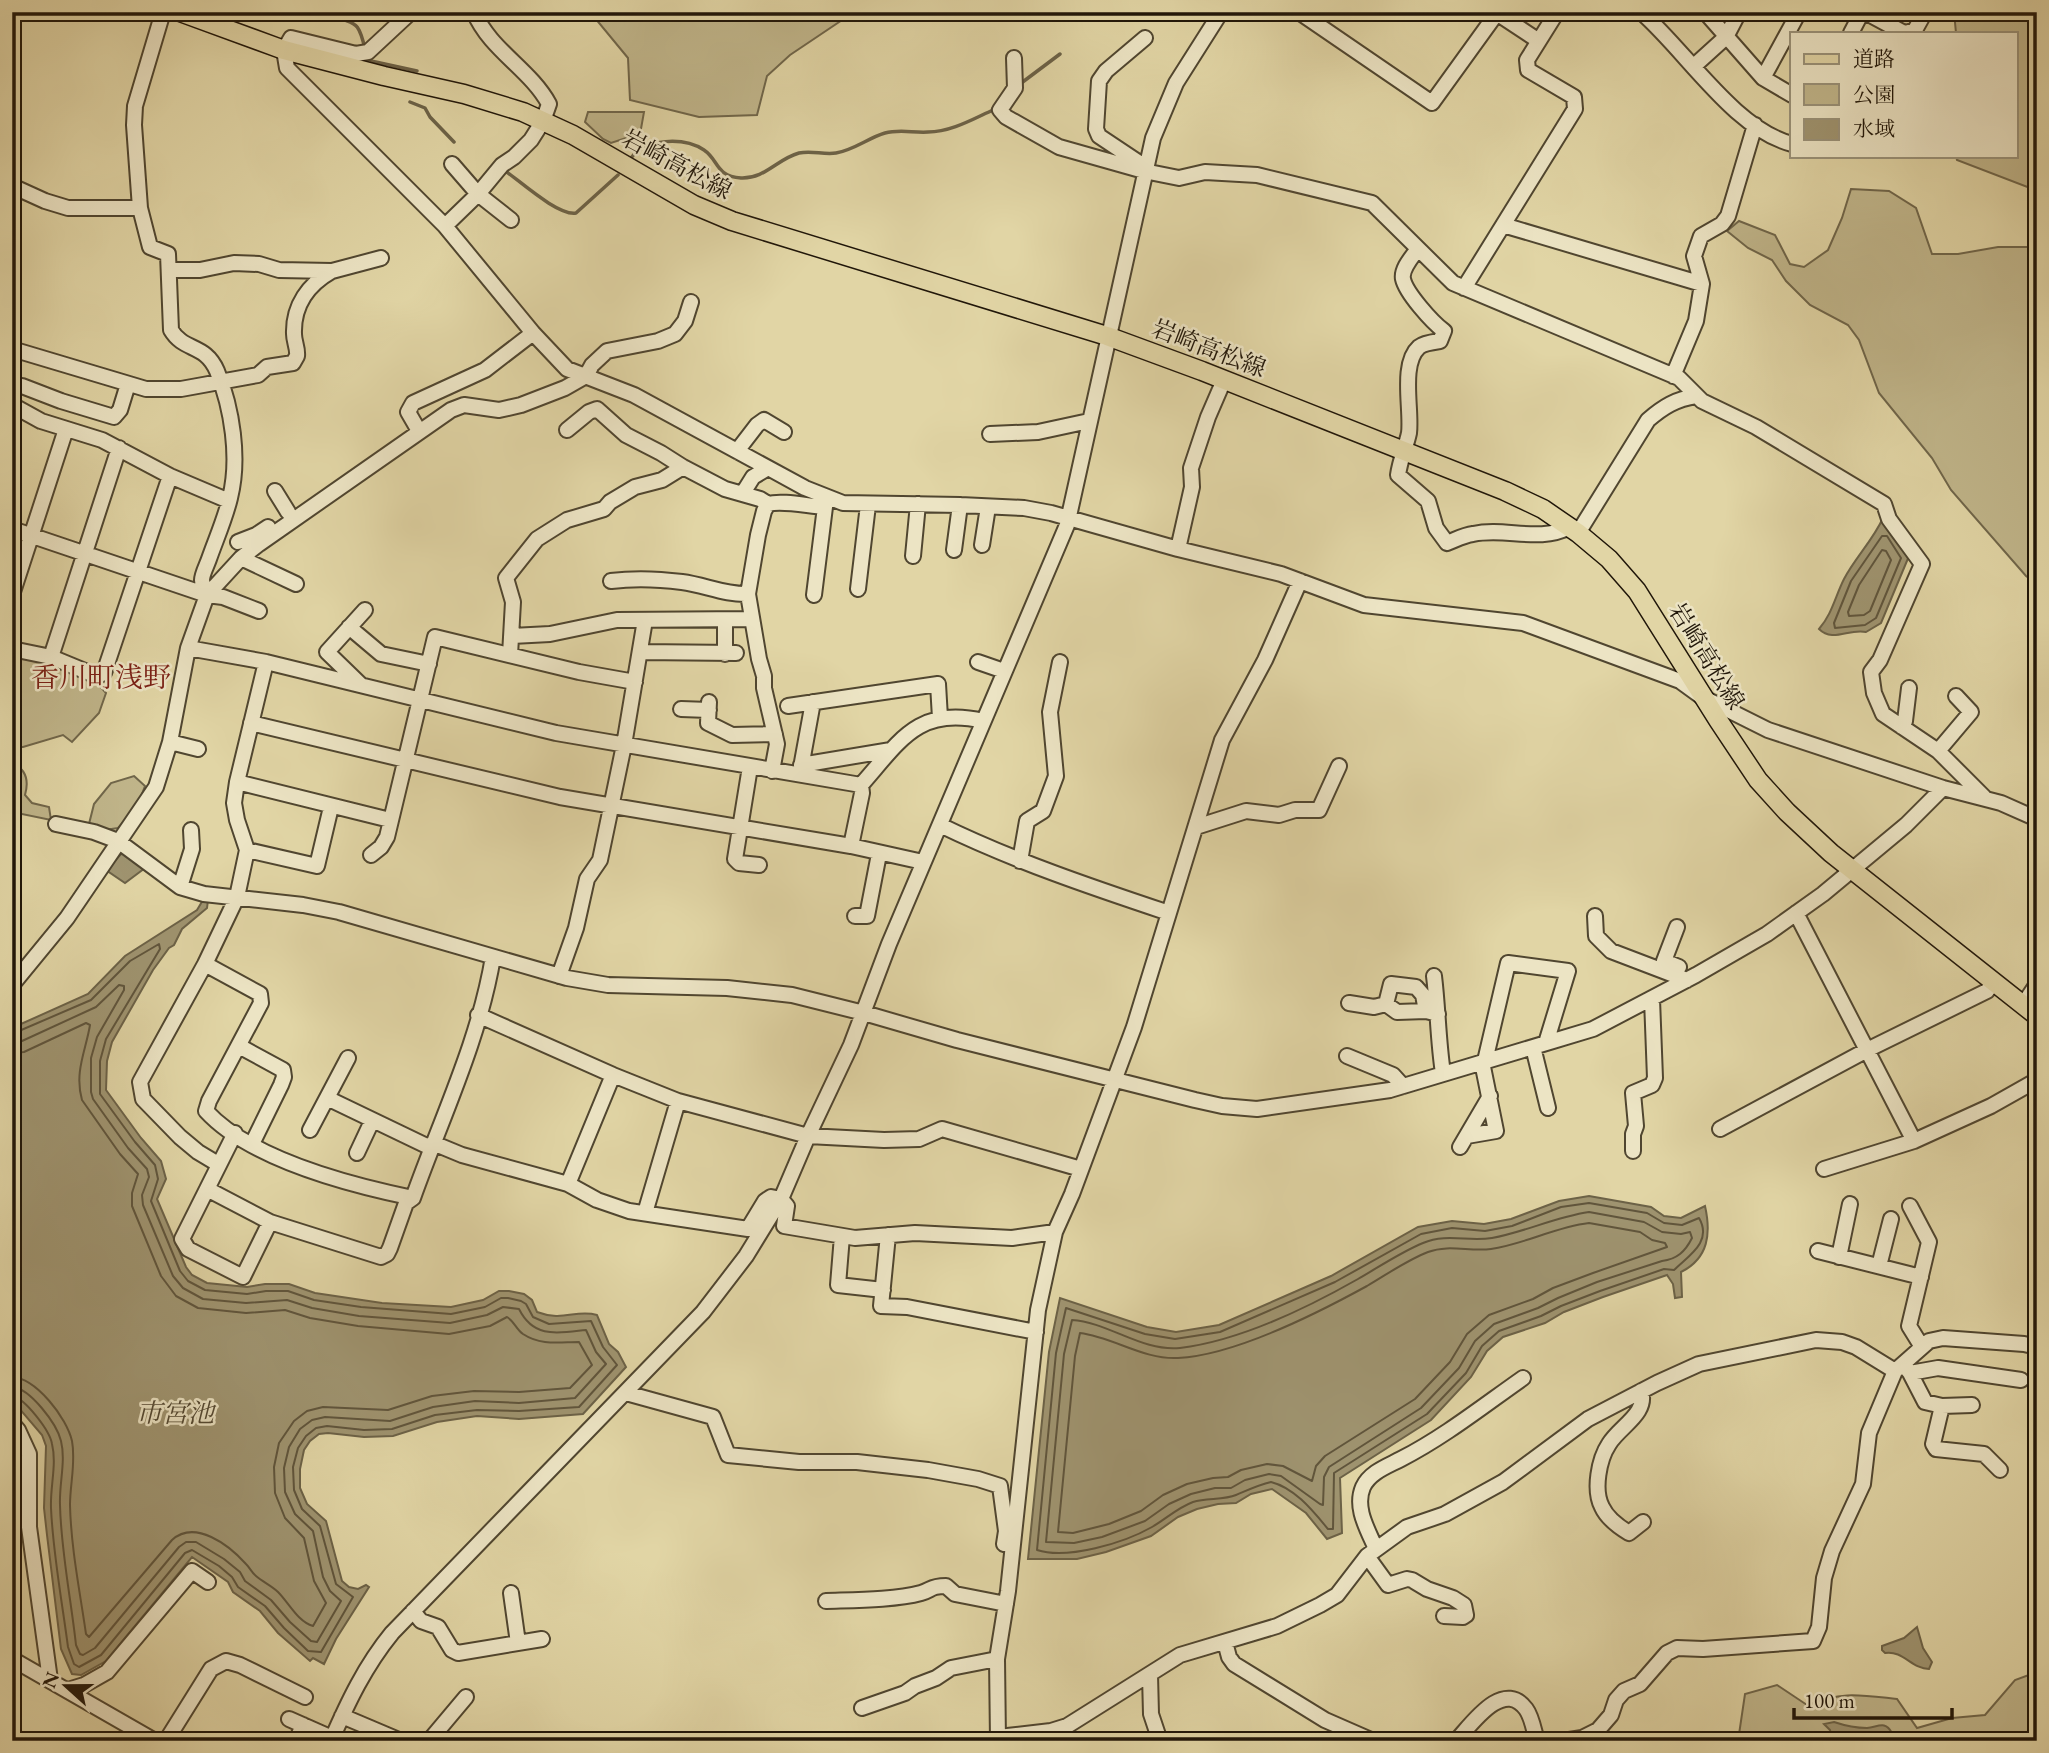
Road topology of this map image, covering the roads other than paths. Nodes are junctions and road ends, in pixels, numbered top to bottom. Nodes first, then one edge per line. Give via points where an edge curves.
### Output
1 (163, 12) edge
2 (180, 12) edge
3 (411, 12) edge
4 (474, 12) edge
5 (1221, 12) edge
6 (1299, 12) edge
7 (1557, 12) edge
8 (1641, 12) edge
9 (1706, 12) edge
10 (1739, 12) edge
11 (1799, 12) edge
12 (1864, 12) edge
13 (1925, 12) edge
14 (1496, 13) edge
15 (1852, 32) edge
16 (1903, 32) edge
17 (1908, 32) edge
18 (1726, 37) junction
19 (1145, 38) dead end
20 (1539, 41) junction
21 (284, 50) junction
22 (1014, 58) dead end
23 (1694, 66) junction
24 (1763, 78) junction
25 (1790, 94) edge
26 (543, 121) junction
27 (1755, 125) junction
28 (1790, 143) edge
29 (452, 164) dead end
30 (1145, 169) junction
31 (12, 186) edge
32 (478, 194) junction
33 (140, 208) junction
34 (511, 220) dead end
35 (1503, 225) junction
36 (445, 226) junction
37 (1418, 250) junction
38 (381, 258) dead end
39 (169, 270) junction
40 (332, 271) junction
41 (1702, 284) junction
42 (1464, 288) junction
43 (691, 302) dead end
44 (533, 333) junction
45 (1107, 336) junction
46 (12, 349) edge
47 (586, 376) junction
48 (1673, 376) junction
49 (1224, 380) junction
50 (221, 383) junction
51 (128, 384) junction
52 (22, 386) dead end
53 (1696, 396) junction
54 (13, 409) edge
55 (1089, 421) junction
56 (66, 429) junction
57 (419, 430) junction
58 (567, 430) dead end
59 (784, 432) dead end
60 (990, 434) dead end
61 (119, 448) junction
62 (392, 450) junction
63 (737, 451) junction
64 (1403, 451) junction
65 (683, 467) junction
66 (768, 468) junction
67 (170, 476) junction
68 (275, 491) dead end
69 (743, 493) junction
70 (229, 501) junction
71 (825, 502) junction
72 (768, 504) junction
73 (918, 504) junction
74 (868, 505) junction
75 (960, 505) junction
76 (988, 507) junction
77 (288, 512) junction
78 (1069, 518) junction
79 (12, 529) edge
80 (1574, 530) junction
81 (32, 536) junction
82 (238, 542) dead end
83 (982, 545) dead end
84 (1178, 549) junction
85 (954, 550) dead end
86 (86, 554) junction
87 (913, 556) dead end
88 (241, 558) junction
89 (139, 572) junction
90 (611, 581) dead end
91 (1300, 581) junction
92 (296, 584) dead end
93 (858, 589) dead end
94 (748, 594) junction
95 (12, 595) edge
96 (207, 595) junction
97 (814, 595) dead end
98 (365, 610) dead end
99 (260, 611) dead end
100 (751, 619) junction
101 (645, 620) junction
102 (725, 620) junction
103 (349, 626) junction
104 (513, 636) junction
105 (188, 648) junction
106 (12, 649) edge
107 (641, 652) junction
108 (510, 654) junction
109 (51, 657) junction
110 (266, 662) junction
111 (978, 662) dead end
112 (1060, 662) dead end
113 (429, 664) junction
114 (1004, 671) junction
115 (635, 682) junction
116 (360, 685) junction
117 (1909, 688) dead end
118 (1956, 696) dead end
119 (1702, 697) junction
120 (419, 700) junction
121 (813, 702) junction
122 (788, 706) dead end
123 (681, 709) dead end
124 (940, 718) junction
125 (983, 721) junction
126 (251, 723) junction
127 (1902, 727) junction
128 (775, 734) junction
129 (170, 742) junction
130 (624, 745) junction
131 (198, 749) dead end
132 (891, 750) junction
133 (1938, 751) junction
134 (405, 760) junction
135 (1339, 766) dead end
136 (750, 767) junction
137 (800, 770) junction
138 (772, 771) junction
139 (237, 782) junction
140 (861, 785) junction
141 (1943, 788) junction
142 (1986, 799) junction
143 (611, 806) junction
144 (331, 807) junction
145 (2037, 818) edge
146 (390, 820) junction
147 (56, 824) dead end
148 (940, 825) junction
149 (1196, 827) junction
150 (739, 828) junction
151 (191, 830) dead end
152 (118, 841) junction
153 (851, 846) junction
154 (247, 850) junction
155 (879, 853) junction
156 (371, 855) dead end
157 (1020, 861) junction
158 (923, 862) junction
159 (759, 865) dead end
160 (1852, 870) junction
161 (180, 887) junction
162 (237, 897) junction
163 (1169, 913) junction
164 (1796, 913) junction
165 (855, 916) dead end
166 (1595, 916) dead end
167 (1677, 927) dead end
168 (493, 957) junction
169 (205, 964) junction
170 (559, 976) junction
171 (1434, 976) dead end
172 (1692, 978) junction
173 (1994, 982) junction
174 (2037, 984) edge
175 (12, 985) edge
176 (1652, 999) junction
177 (1349, 1003) dead end
178 (1386, 1004) junction
179 (2030, 1011) edge
180 (1432, 1012) junction
181 (864, 1013) junction
182 (478, 1015) junction
183 (1539, 1045) junction
184 (239, 1046) junction
185 (1867, 1050) junction
186 (1347, 1056) dead end
187 (348, 1058) dead end
188 (1484, 1062) junction
189 (1444, 1073) junction
190 (614, 1075) junction
191 (1115, 1080) junction
192 (2037, 1080) edge
193 (1404, 1086) junction
194 (1490, 1096) junction
195 (327, 1098) junction
196 (678, 1101) junction
197 (1548, 1108) dead end
198 (372, 1121) junction
199 (1720, 1129) dead end
200 (310, 1130) dead end
201 (234, 1133) junction
202 (808, 1136) junction
203 (1914, 1141) junction
204 (252, 1144) junction
205 (432, 1146) junction
206 (1633, 1151) dead end
207 (357, 1153) dead end
208 (218, 1164) junction
209 (1080, 1169) junction
210 (1824, 1169) dead end
211 (568, 1184) junction
212 (207, 1189) junction
213 (413, 1198) junction
214 (781, 1199) junction
215 (1850, 1204) dead end
216 (1910, 1206) dead end
217 (645, 1213) junction
218 (1891, 1219) dead end
219 (270, 1222) junction
220 (1055, 1232) junction
221 (888, 1235) junction
222 (842, 1236) junction
223 (1818, 1251) dead end
224 (1839, 1256) junction
225 (1879, 1266) junction
226 (1921, 1277) junction
227 (883, 1290) junction
228 (1036, 1332) junction
229 (1922, 1347) junction
230 (2037, 1348) edge
231 (1902, 1369) junction
232 (1523, 1378) dead end
233 (2021, 1380) dead end
234 (1641, 1391) junction
235 (626, 1393) junction
236 (1972, 1405) dead end
237 (1942, 1406) junction
238 (12, 1423) edge
239 (2000, 1470) dead end
240 (1643, 1522) dead end
241 (1371, 1552) junction
242 (208, 1582) dead end
243 (511, 1593) dead end
244 (1007, 1597) junction
245 (826, 1601) dead end
246 (413, 1611) junction
247 (1444, 1616) dead end
248 (542, 1639) dead end
249 (1225, 1642) junction
250 (517, 1643) junction
251 (12, 1659) edge
252 (997, 1659) junction
253 (1150, 1675) junction
254 (50, 1680) junction
255 (68, 1690) junction
256 (305, 1697) dead end
257 (466, 1697) dead end
258 (862, 1709) dead end
259 (342, 1716) junction
260 (331, 1739) edge
261 (998, 1739) edge
262 (155, 1741) edge
263 (166, 1741) edge
264 (296, 1741) edge
265 (401, 1741) edge
266 (429, 1741) edge
267 (1160, 1741) edge
268 (1373, 1741) edge
269 (1456, 1741) edge
270 (1537, 1741) edge
271 (1563, 1741) edge

1 - 33 street via 135,106
2 - 21 main road, 岩崎高松線
3 - 21 street via 368,52 356,54 291,38
4 - 26 street via 488,36 541,90 549,104
5 - 30 street via 1176,83
6 - 14 street via 1432,103
7 - 20 street
8 - 23 street
9 - 18 street
10 - 18 street
11 - 24 street
12 - 15 street
12 - 16 street
13 - 17 street via 1915,30
14 - 20 street
18 - 23 street
18 - 24 street
19 - 30 street via 1099,81 1096,129 1099,136
20 - 35 street via 1527,60 1528,70 1574,96 1574,109
21 - 26 main road, 岩崎高松線 via 464,94
21 - 36 street via 287,68 295,77
22 - 30 street via 1015,88 1000,110 1006,117 1059,146
23 - 27 street
24 - 25 street
26 - 32 street via 531,140 502,164
26 - 45 main road, 岩崎高松線 via 694,205 732,221
27 - 28 street
27 - 41 street via 1728,216 1701,236 1694,256
29 - 32 street
30 - 37 street via 1179,178 1205,172 1257,175 1358,198 1372,203
30 - 45 street
31 - 33 street via 68,208
32 - 34 street
32 - 36 street
33 - 39 street via 150,247 168,254
35 - 41 street
35 - 42 street
36 - 44 street
37 - 42 street
37 - 64 street via 1403,279 1444,331 1440,341 1421,345 1414,353 1409,373 1409,433
38 - 40 street
39 - 40 street via 234,263
39 - 50 street via 171,330 176,338 207,354
40 - 50 street via 311,284 301,300 293,363
41 - 48 street via 1696,321
42 - 48 street
43 - 47 street via 675,334 607,351
44 - 47 street via 567,369
44 - 57 street via 485,370 413,403 408,412
45 - 49 main road, 岩崎高松線
45 - 55 street
46 - 51 street
47 - 57 street via 522,405 499,410 464,405
47 - 63 street via 634,395
48 - 53 street
49 - 64 main road, 岩崎高松線
49 - 84 street via 1191,468 1192,487
50 - 51 street via 161,390
50 - 70 street via 234,448
51 - 52 street via 114,417
53 - 80 street via 1680,398 1648,420
53 - 127 street via 1884,504 1889,519 1922,564 1871,672 1883,714
54 - 56 street
55 - 60 street via 1038,432
55 - 78 street
56 - 61 street
56 - 81 street
57 - 62 street
58 - 65 street via 597,410 626,435
59 - 63 street via 764,421
61 - 67 street
61 - 86 street
62 - 77 street via 389,445
62 - 88 street
63 - 66 street
64 - 80 main road, 岩崎高松線 via 1505,491
64 - 80 street via 1398,475 1427,501 1447,543 1473,534 1534,536
65 - 69 street via 724,489
65 - 104 street via 635,488 604,509 567,520 537,539 506,578 513,601
66 - 69 street via 753,477
66 - 71 street
67 - 70 street
67 - 89 street
68 - 77 street
69 - 72 street
70 - 96 street via 202,579
71 - 72 street
71 - 74 street
71 - 97 street
72 - 94 street
73 - 74 street
73 - 75 street
73 - 87 street
74 - 93 street
75 - 76 street
75 - 85 street
76 - 78 street via 1024,508
76 - 83 street
77 - 82 street
78 - 84 street
78 - 114 street
79 - 81 street
80 - 119 main road, 岩崎高松線 via 1609,559 1637,591
81 - 86 street
81 - 95 street
84 - 91 street
86 - 89 street
86 - 109 street
88 - 92 street
88 - 96 street
89 - 96 street
89 - 109 street via 104,673 97,676
90 - 94 street via 684,582
91 - 119 street via 1364,605 1523,623 1680,681
91 - 149 street via 1222,740
94 - 100 street
96 - 99 street
96 - 105 street
98 - 103 street
100 - 102 street
100 - 128 street
101 - 102 street
101 - 104 street
101 - 107 street
102 - 107 street via 730,653
103 - 113 street via 381,654
103 - 116 street via 327,652
104 - 108 street
105 - 110 street
105 - 129 street
106 - 109 street
107 - 115 street
108 - 113 street via 435,637
108 - 115 street
110 - 116 street
110 - 126 street
111 - 114 street
112 - 157 street via 1050,712 1056,776 1043,811 1027,821
113 - 120 street
114 - 125 street
115 - 130 street
116 - 120 street
117 - 127 street
118 - 133 street via 1971,712
119 - 141 street via 1768,730
119 - 160 main road, 岩崎高松線 via 1758,780
120 - 130 street
120 - 134 street
121 - 122 street
121 - 124 street via 938,684
121 - 137 street
123 - 128 street via 709,706 708,723 732,735
124 - 125 street
124 - 132 street via 911,730
125 - 148 street
126 - 134 street
126 - 139 street
127 - 133 street
128 - 138 street
129 - 131 street
129 - 152 street via 156,787
130 - 136 street
130 - 143 street
132 - 137 street
132 - 140 street
133 - 142 street
134 - 143 street
134 - 146 street
135 - 149 street via 1320,810 1295,810 1279,816 1246,811
136 - 138 street
136 - 150 street
137 - 138 street
137 - 140 street
139 - 144 street
139 - 154 street via 234,803
140 - 153 street
141 - 142 street
141 - 160 street
142 - 145 street
143 - 150 street
143 - 170 street via 600,860 587,879
144 - 146 street
144 - 154 street via 317,866
146 - 156 street via 387,837
147 - 152 street
148 - 157 street
148 - 158 street
149 - 163 street
150 - 153 street
150 - 159 street via 735,859
151 - 161 street via 192,849
152 - 161 street
152 - 175 street via 67,918
153 - 155 street
154 - 162 street
155 - 158 street
155 - 165 street via 867,916
157 - 163 street
158 - 181 street
160 - 164 street
160 - 173 main road, 岩崎高松線
161 - 162 street
162 - 168 street via 340,912
162 - 169 street
163 - 191 street
164 - 172 street
164 - 185 street
166 - 172 street via 1595,936 1612,951
167 - 172 street via 1664,961
168 - 170 street
168 - 182 street
169 - 184 street via 260,994 261,1003
169 - 208 street via 140,1082 143,1099 180,1137
170 - 181 street via 608,985 758,990
171 - 180 street
172 - 176 street
173 - 179 main road, 岩崎高松線
173 - 185 street via 1987,991
174 - 179 street
176 - 183 street via 1593,1029
176 - 206 street via 1655,1078 1652,1085 1633,1093
177 - 178 street
178 - 180 street via 1397,1012
178 - 180 street via 1391,984 1416,987
180 - 189 street
181 - 191 street
181 - 202 street
182 - 190 street
182 - 205 street via 461,1076
183 - 188 street
183 - 188 street via 1568,971 1508,963
183 - 197 street
184 - 201 street via 206,1111
184 - 204 street via 283,1070 284,1077
185 - 199 street
185 - 203 street
186 - 193 street via 1393,1075
187 - 195 street
188 - 189 street
188 - 194 street
189 - 193 street
190 - 196 street
190 - 211 street
191 - 193 street via 1222,1106 1257,1109
191 - 209 street
192 - 203 street
194 - 194 street via 1496,1131 1464,1142
195 - 198 street
195 - 200 street
196 - 202 street
196 - 217 street
198 - 205 street
198 - 207 street
201 - 204 street
201 - 208 street
202 - 209 street via 919,1139 942,1129
202 - 214 street
203 - 210 street
204 - 213 street via 311,1170
205 - 211 street
205 - 213 street
208 - 212 street
209 - 220 street
211 - 217 street via 597,1200
212 - 219 street
212 - 219 street via 182,1239 188,1249 243,1277
213 - 219 street via 406,1203 387,1254 381,1257
214 - 217 street via 765,1201 748,1229
214 - 222 street via 787,1206 784,1226
214 - 235 street via 719,1293
215 - 224 street
216 - 226 street via 1929,1242
218 - 225 street
220 - 221 street via 1012,1238
220 - 228 street
221 - 222 street
221 - 227 street
222 - 227 street via 838,1285
223 - 224 street
224 - 225 street
225 - 226 street
226 - 229 street via 1909,1326
227 - 228 street via 881,1307 907,1307
228 - 244 street
229 - 230 street via 1943,1338
229 - 231 street
231 - 233 street via 1938,1368
231 - 234 street via 1842,1342 1816,1340 1699,1364
231 - 237 street via 1925,1402
231 - 271 street via 1869,1433 1863,1484 1832,1551 1813,1642 1677,1648 1616,1700 1598,1730
232 - 241 street via 1363,1485 1362,1517
234 - 240 street via 1641,1410 1603,1455 1598,1488 1603,1510 1619,1527 1629,1533
234 - 241 street via 1588,1419 1503,1482 1445,1514 1407,1527
235 - 244 street via 713,1417 728,1455 928,1470 1000,1486 1006,1531 1001,1583
235 - 246 street
236 - 237 street
237 - 239 street via 1933,1444 1936,1449 1984,1454
238 - 254 street via 29,1454 29,1527
241 - 247 street via 1388,1586 1412,1580 1464,1605 1463,1617
241 - 249 street via 1337,1595 1277,1626
242 - 255 street via 192,1571 107,1672
243 - 250 street
244 - 245 street via 955,1594 946,1586 932,1586 923,1593
244 - 252 street
246 - 250 street via 421,1621 438,1627 458,1653
246 - 259 street via 374,1655
248 - 250 street
249 - 253 street via 1180,1655
249 - 268 street via 1234,1664 1325,1720
251 - 254 street
252 - 258 street via 951,1668
252 - 261 street
253 - 261 street via 1067,1726
253 - 267 street via 1150,1714
254 - 255 street
255 - 262 street
256 - 263 street via 226,1661 211,1670
257 - 266 street
259 - 260 street
259 - 265 street
260 - 264 street via 296,1722
269 - 270 street via 1489,1704 1500,1699 1521,1704 1528,1711

